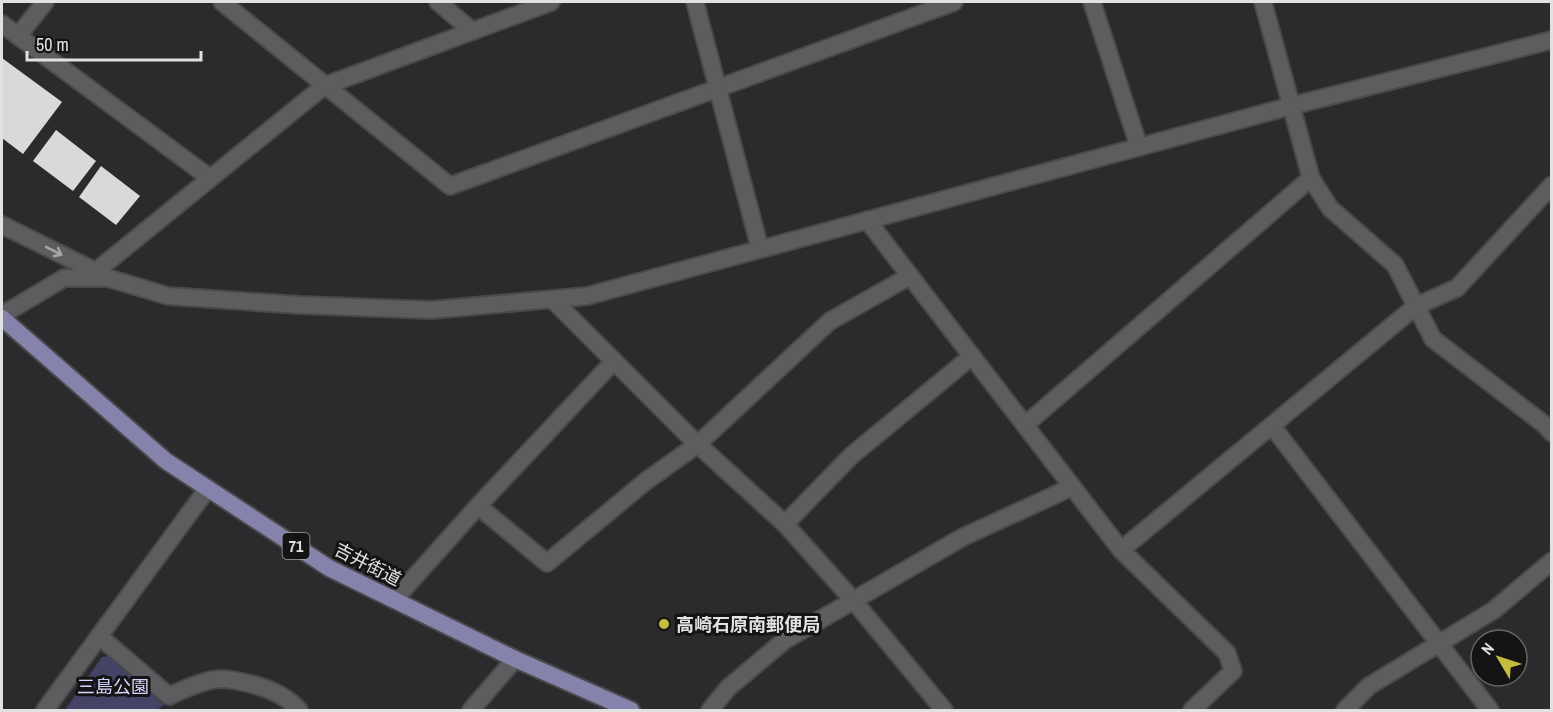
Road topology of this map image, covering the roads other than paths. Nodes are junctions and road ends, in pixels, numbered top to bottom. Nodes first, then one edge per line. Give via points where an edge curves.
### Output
1 (45, 2) edge
2 (222, 2) edge
3 (438, 2) edge
4 (551, 2) edge
5 (695, 2) edge
6 (954, 2) edge
7 (1092, 2) edge
8 (1263, 2) edge
9 (2, 24) edge
10 (472, 31) junction
11 (18, 36) junction
12 (1551, 40) edge
13 (324, 86) junction
14 (718, 88) junction
15 (1292, 106) junction
16 (1139, 147) junction
17 (210, 178) junction
18 (1311, 178) junction
19 (1551, 185) edge
20 (867, 220) junction
21 (2, 225) edge
22 (760, 249) junction
23 (102, 275) junction
24 (910, 276) junction
25 (552, 299) junction
26 (1416, 306) junction
27 (2, 317) edge
28 (972, 356) junction
29 (614, 360) junction
30 (1025, 425) junction
31 (1272, 426) junction
32 (1549, 426) edge
33 (698, 444) junction
34 (1072, 487) junction
35 (208, 488) junction
36 (478, 506) junction
37 (785, 524) junction
38 (1121, 550) junction
39 (1551, 561) edge
40 (394, 600) junction
41 (853, 600) junction
42 (99, 636) junction
43 (1440, 644) junction
44 (515, 659) junction
45 (45, 711) edge
46 (299, 711) edge
47 (471, 711) edge
48 (631, 711) edge
49 (710, 711) edge
50 (944, 711) edge
51 (1192, 711) edge
52 (1346, 711) edge
53 (1490, 711) edge

1 - 11 street
2 - 13 street
3 - 10 street
4 - 10 street
5 - 14 street
6 - 14 street
7 - 16 street
8 - 15 street
9 - 11 street
10 - 13 street
11 - 17 street
12 - 15 street
13 - 14 street via 450,186
13 - 17 street
14 - 22 street
15 - 16 street
15 - 18 street
16 - 20 street
17 - 23 street
18 - 26 street via 1330,208 1395,265
18 - 30 street
19 - 26 street via 1457,288
20 - 22 street
20 - 24 street
21 -> 23 street
22 - 25 street via 587,296
23 - 25 street via 168,296 300,305 432,310
23 - 27 street via 64,278
24 - 28 street
24 - 33 street via 830,321
25 - 29 street
26 - 31 street
26 - 32 street via 1433,339
27 - 35 main road, 吉井街道 / 71 via 166,461
28 - 30 street
28 - 37 street via 850,456
29 - 33 street
29 - 36 street
30 - 34 street
31 - 38 street
31 - 43 street
33 - 36 street via 646,481 547,563
33 - 37 street
34 - 38 street
34 - 41 street via 963,537
35 - 40 main road, 吉井街道 / 71 via 329,568
35 - 42 street
36 - 40 street
37 - 41 street
38 - 51 street via 1227,652 1233,671
39 - 43 street via 1494,610
40 - 44 main road, 吉井街道 / 71
41 - 49 street via 785,640 728,688
41 - 50 street
42 - 45 street
42 - 46 street via 169,696 223,679 272,690
43 - 52 street via 1369,686
43 - 53 street
44 - 47 street
44 - 48 main road, 吉井街道 / 71

